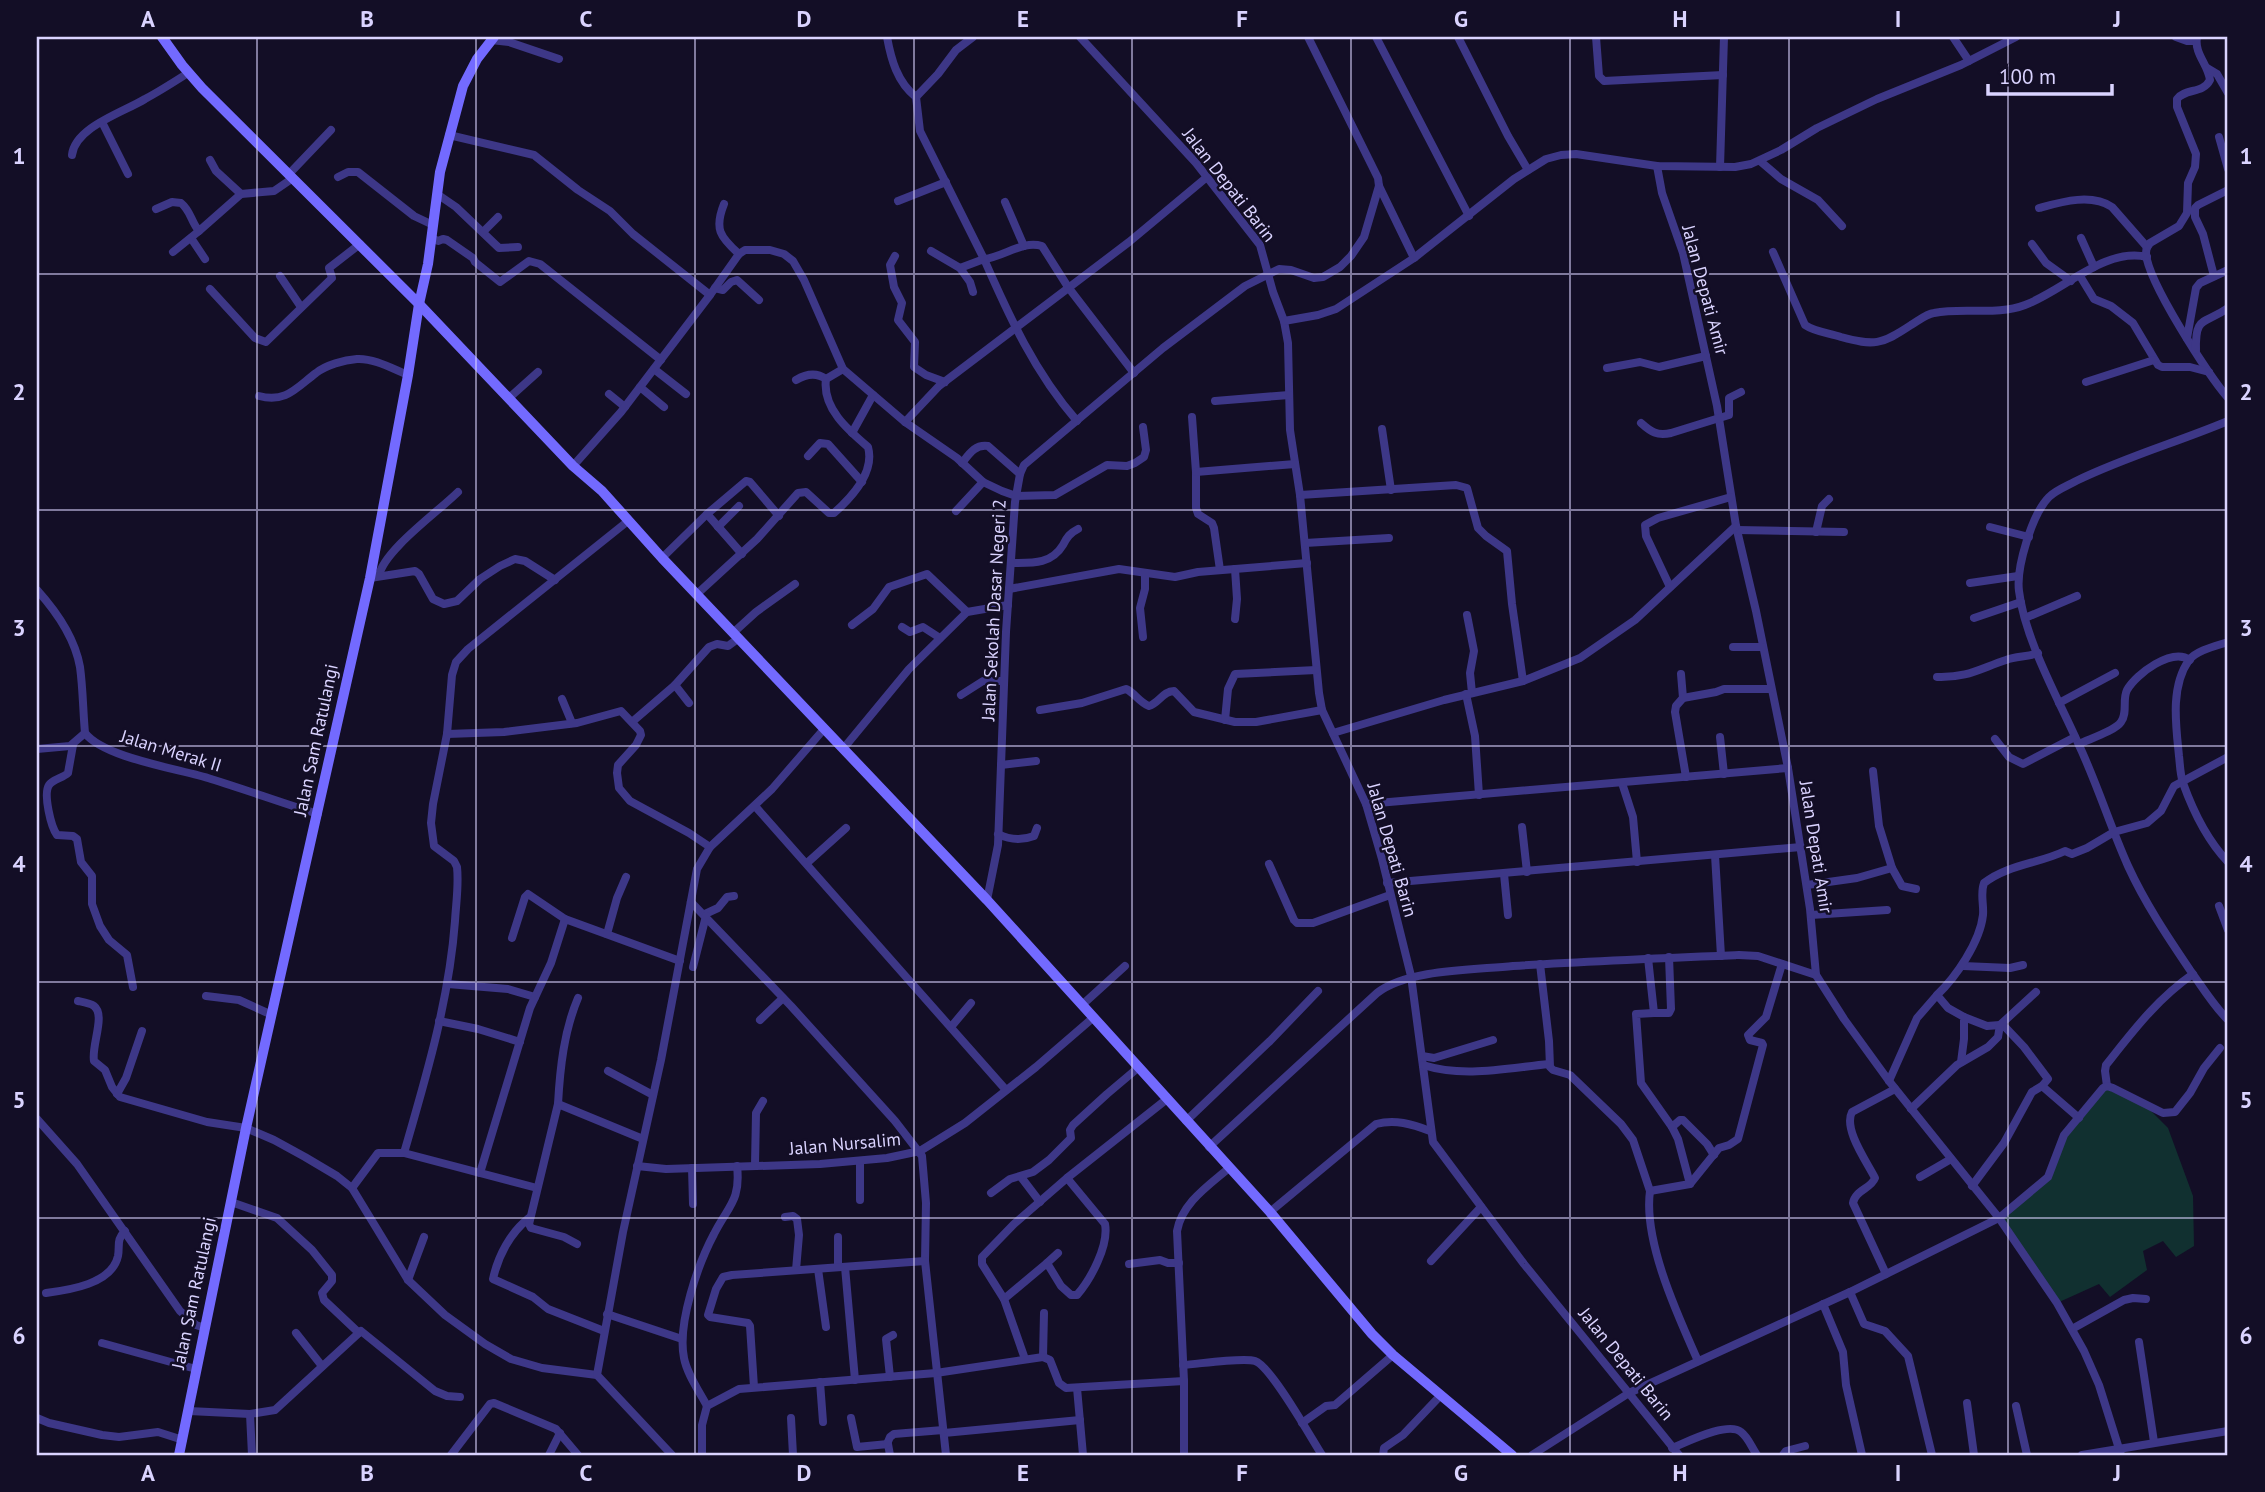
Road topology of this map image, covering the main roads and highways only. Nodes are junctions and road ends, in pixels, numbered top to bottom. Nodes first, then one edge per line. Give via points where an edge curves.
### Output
1 (162, 37) edge
2 (492, 38) edge
3 (419, 304) junction
4 (179, 1455) edge
5 (1512, 1455) edge

1 - 3 main road via 188,72
2 - 3 main road, Jalan Sam Ratulangi via 463,86 449,135
3 - 4 main road, Jalan Sam Ratulangi via 375,577 336,726 246,1128
3 - 5 main road via 602,491 986,900 1270,1212 1372,1334

